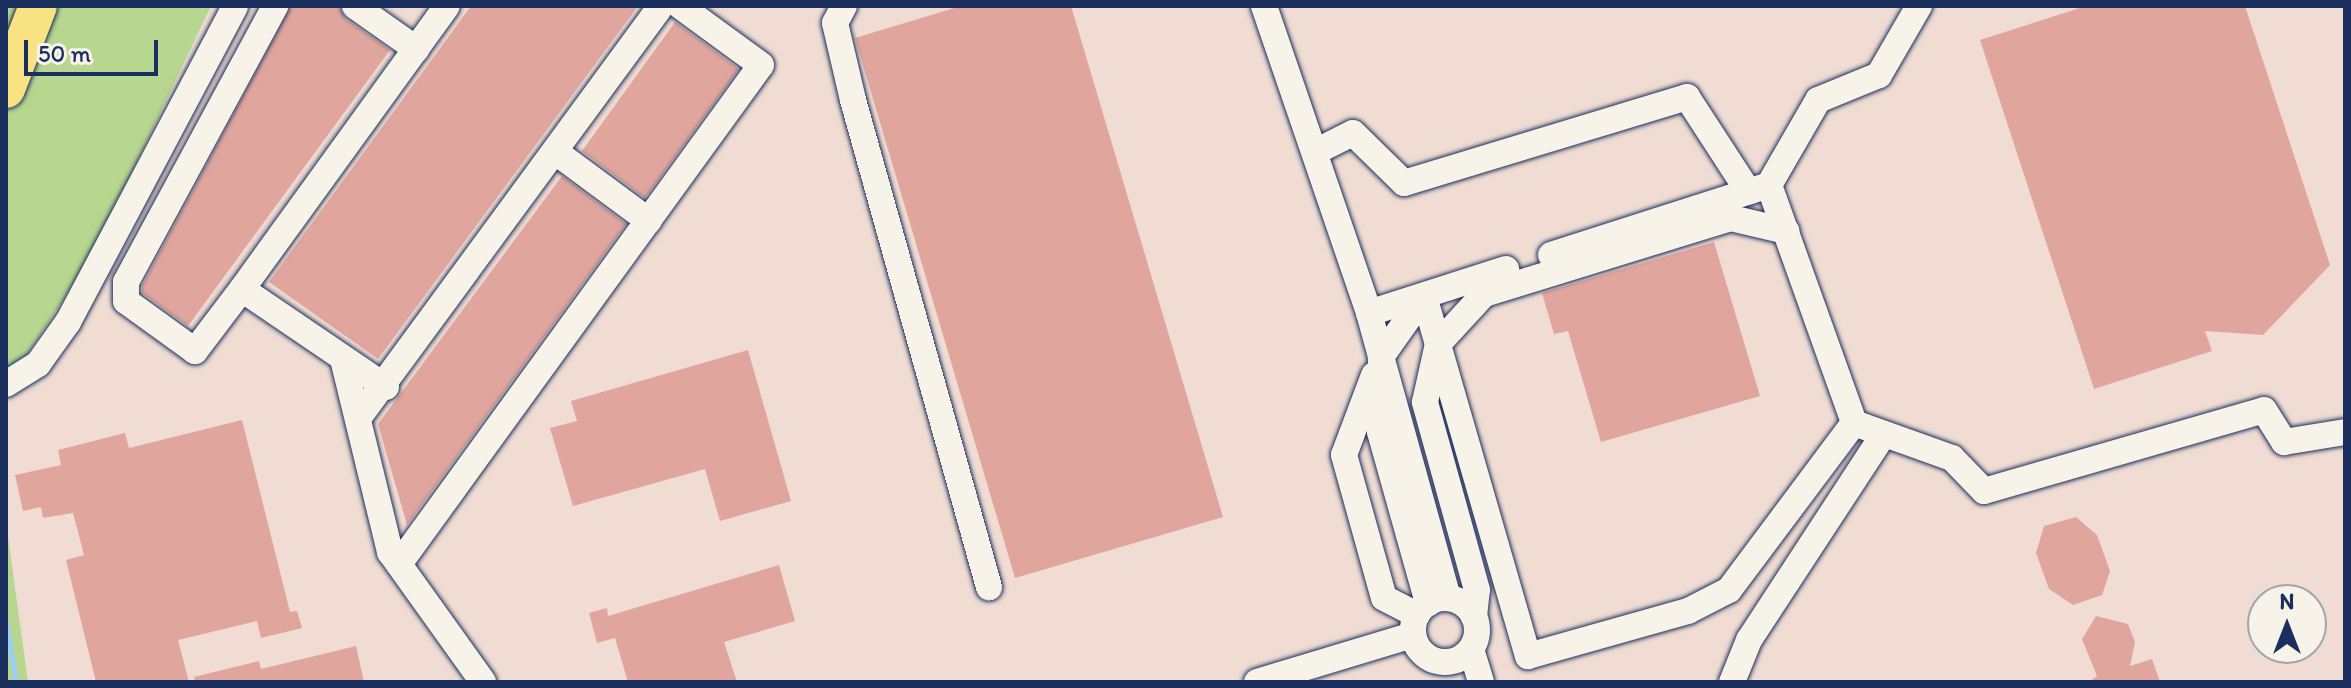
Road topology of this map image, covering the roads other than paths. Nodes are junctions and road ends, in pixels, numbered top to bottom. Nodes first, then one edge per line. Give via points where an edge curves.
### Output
1 (38, 6) edge
2 (235, 6) edge
3 (275, 6) edge
4 (355, 6) edge
5 (447, 6) edge
6 (661, 6) edge
7 (680, 6) edge
8 (844, 6) edge
9 (1264, 6) edge
10 (1919, 6) edge
11 (416, 49) junction
12 (6, 89) edge
13 (1315, 152) junction
14 (557, 153) junction
15 (1759, 188) junction
16 (649, 221) junction
17 (1786, 231) junction
18 (242, 289) junction
19 (1424, 296) junction
20 (1369, 313) junction
21 (1438, 344) junction
22 (1381, 357) junction
23 (343, 359) junction
24 (6, 384) edge
25 (386, 387) junction
26 (359, 417) junction
27 (1854, 423) junction
28 (2345, 432) edge
29 (1884, 434) junction
30 (399, 564) junction
31 (989, 587) dead end
32 (1426, 613) junction
33 (1474, 617) junction
34 (1471, 649) junction
35 (1442, 672) edge
36 (483, 682) edge
37 (1257, 682) edge
38 (1481, 682) edge
39 (1732, 682) edge

1 - 12 highway
2 - 24 street via 68,322 38,364
3 - 18 street via 126,282 126,301 195,351
4 - 11 street
5 - 11 street
6 - 14 street
7 - 16 street via 761,65
8 - 31 street via 835,23 853,100
9 - 13 street
10 - 15 street via 1879,75 1818,100
11 - 18 street
13 - 15 street via 1353,133 1404,183 1687,97
13 - 20 street
14 - 16 street
14 - 25 street
15 - 17 street
15 - 19 street
16 - 30 street
17 - 21 street via 1731,218 1484,294
17 - 27 street
18 - 23 street
19 - 20 street
19 - 21 street
19 - 22 street
20 - 22 street
21 - 27 street via 1528,656 1688,611 1729,590
21 - 33 street via 1425,402 1477,590
22 - 32 street
22 - 32 street via 1344,455 1384,598
23 - 25 street
23 - 26 street
25 - 26 street
26 - 30 street via 390,552
27 - 29 street
28 - 29 street via 2284,442 2264,410 1984,491 1952,458
29 - 39 street via 1749,640
30 - 36 street
32 - 33 street
32 - 35 street via 1423,655
32 - 37 street
33 - 34 street
34 - 35 street
34 - 38 street

